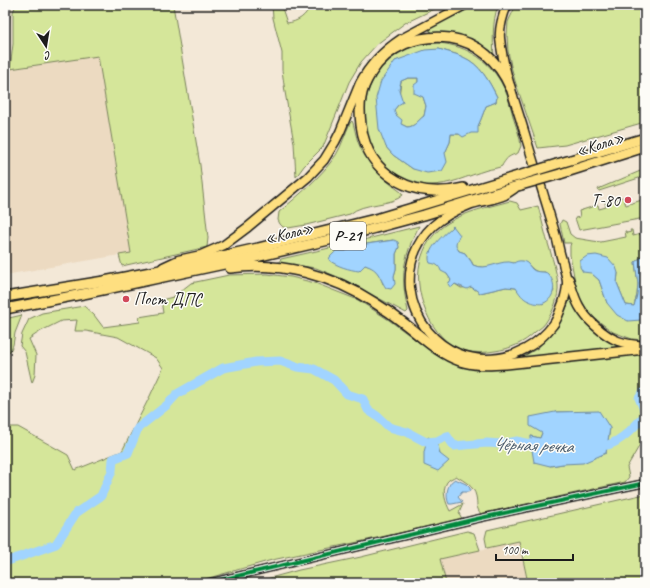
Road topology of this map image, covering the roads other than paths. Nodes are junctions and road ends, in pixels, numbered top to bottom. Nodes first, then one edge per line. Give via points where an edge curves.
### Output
1 (465, 5) edge
2 (507, 5) edge
3 (510, 87) junction
4 (645, 138) edge
5 (645, 147) edge
6 (508, 180) junction
7 (520, 180) junction
8 (557, 240) junction
9 (151, 272) junction
10 (173, 275) junction
11 (5, 297) edge
12 (5, 310) edge
13 (645, 347) edge
14 (645, 483) edge
15 (208, 583) edge

1 - 9 main road via 401,39 376,59 363,77 330,151 316,169 288,194 224,245
2 - 3 main road via 500,36
3 - 6 highway via 498,66 479,49 453,39 422,38 398,46 387,54 373,70 365,85 360,107 362,132 372,157 397,181 414,188 445,191 485,181
3 - 8 main road
4 - 7 highway, «Кола» / Р-21, bridge via 557,164
5 - 7 highway, «Кола» / Р-21, bridge via 560,174
6 - 7 highway, «Кола» / Р-21
6 - 9 highway, «Кола» / Р-21 via 344,227
7 - 8 main road via 504,195 452,213 433,226 420,242 411,267 410,286 414,306 424,327 450,350 479,359 502,358 529,346 554,324 566,294 567,282
7 - 10 highway, «Кола» / Р-21 via 424,215 346,236
8 - 13 main road via 573,293 579,307 591,323 617,340
9 - 11 highway, «Кола» / Р-21
10 - 12 highway, «Кола» / Р-21
10 - 13 highway via 255,266 285,268 318,275 365,297 449,356 472,364 506,364
14 - 15 street via 476,519

